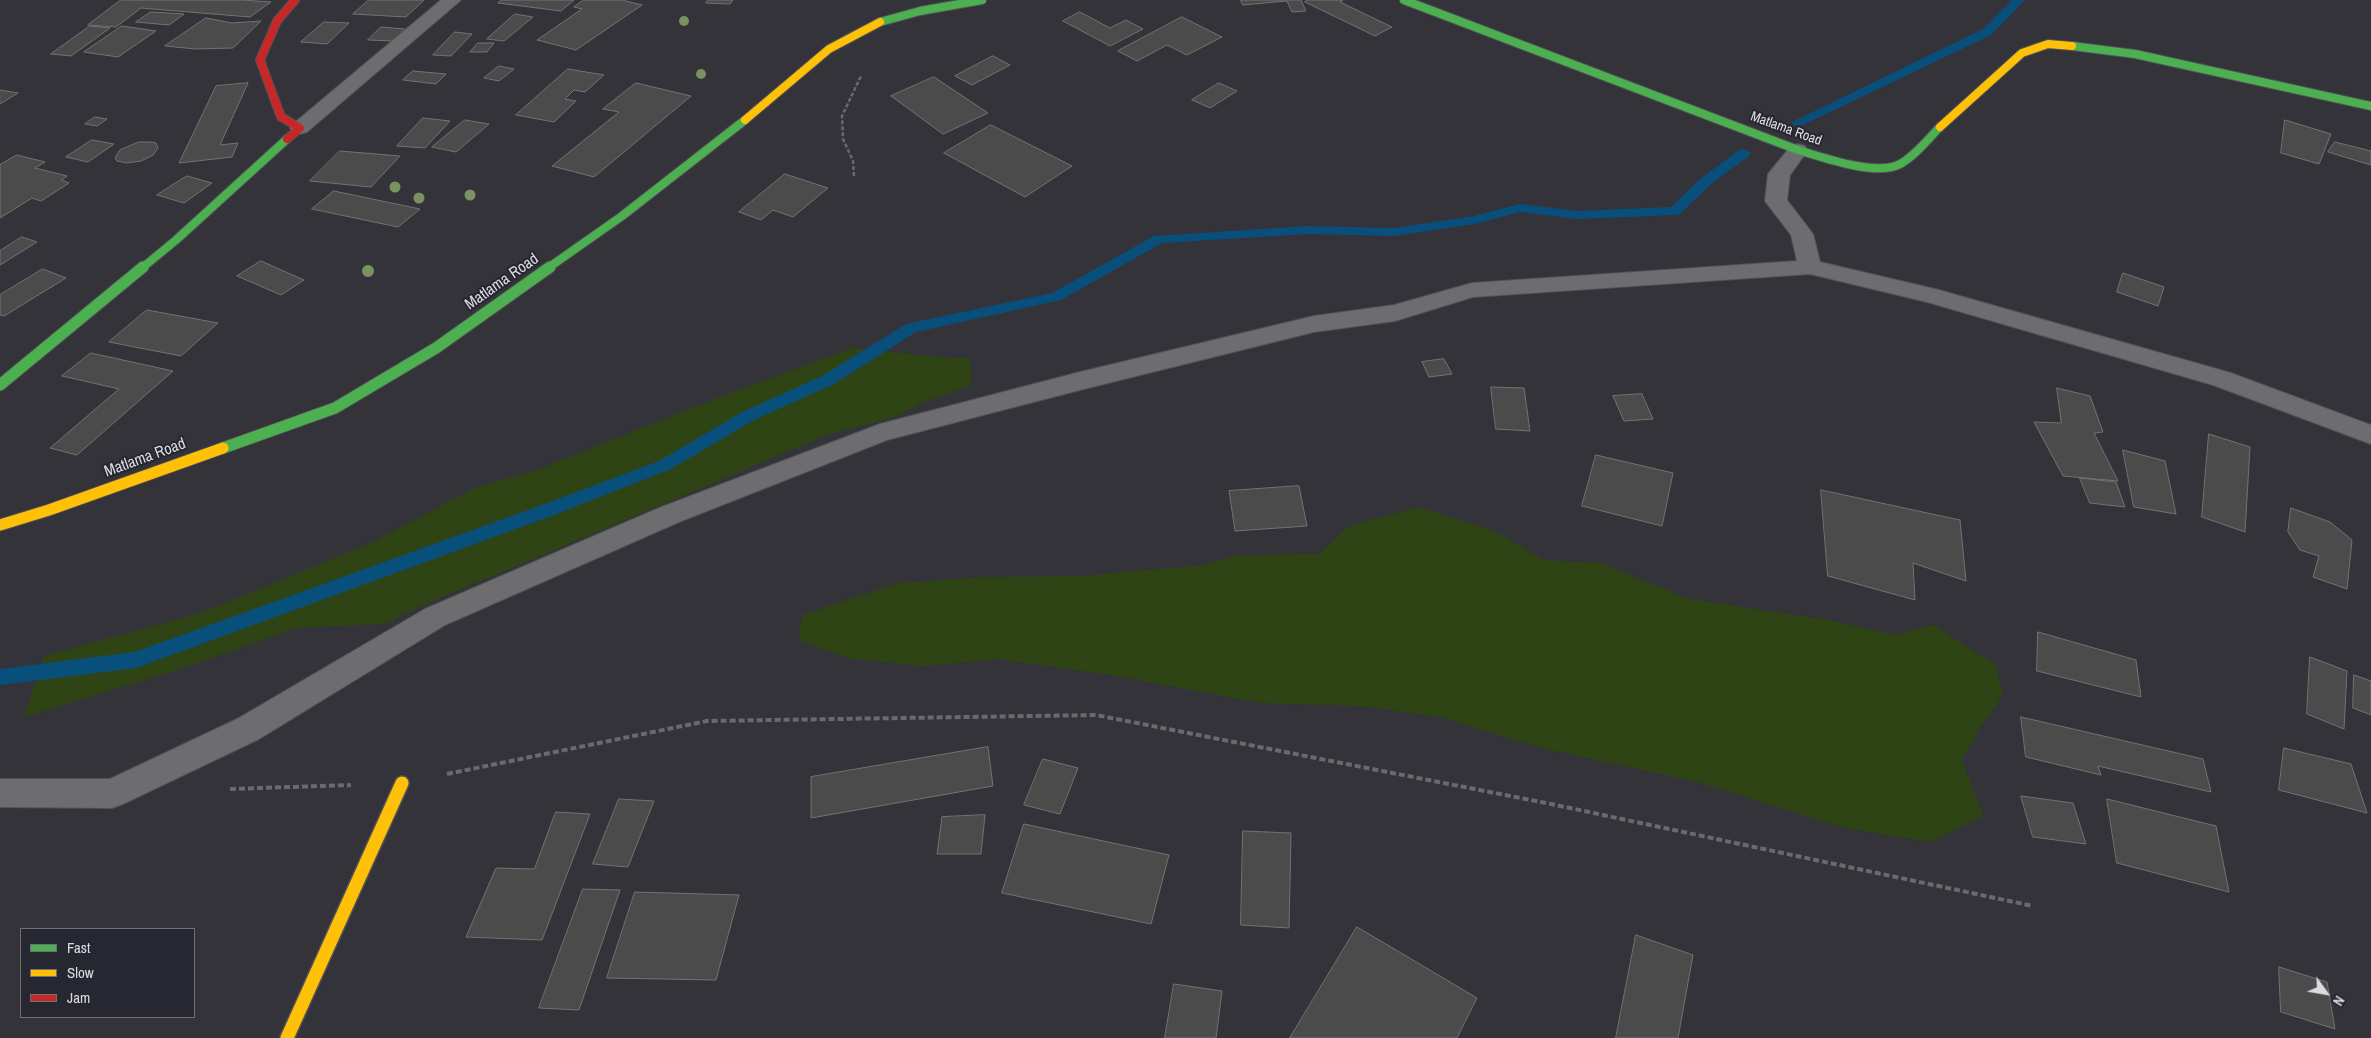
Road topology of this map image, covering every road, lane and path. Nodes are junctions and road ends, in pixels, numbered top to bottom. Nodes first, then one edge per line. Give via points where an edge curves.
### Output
1 (296, 0) edge
2 (452, 0) edge
3 (982, 0) edge
4 (1404, 0) edge
5 (847, 40) junction
6 (2371, 106) edge
7 (300, 128) junction
8 (1798, 150) junction
9 (854, 176) dead end
10 (1810, 267) junction
11 (0, 385) edge
12 (2371, 435) edge
13 (0, 525) edge
14 (402, 783) junction
15 (222, 790) dead end
16 (0, 793) edge
17 (2033, 906) dead end
18 (287, 1038) edge

1 - 7 street via 277,21 260,60 281,117
2 - 7 street
3 - 5 street, Matlama Road via 920,10 878,23
4 - 8 street, Matlama Road
5 - 9 path via 867,53 859,84 842,116 843,139 853,161
5 - 13 street, Matlama Road via 829,49 622,216 436,348 335,408
6 - 8 street, Matlama Road via 2135,54 2048,44 2022,53 1898,165 1861,166
7 - 11 street via 176,240
8 - 10 street via 1779,174 1776,201 1802,234
10 - 12 street via 1931,295 2222,379
10 - 16 street via 1472,290 1395,313 1314,324 880,433 669,515 434,617 248,729 112,794
14 - 15 path
14 - 17 path via 706,721 1096,715 1542,802
14 - 18 street

